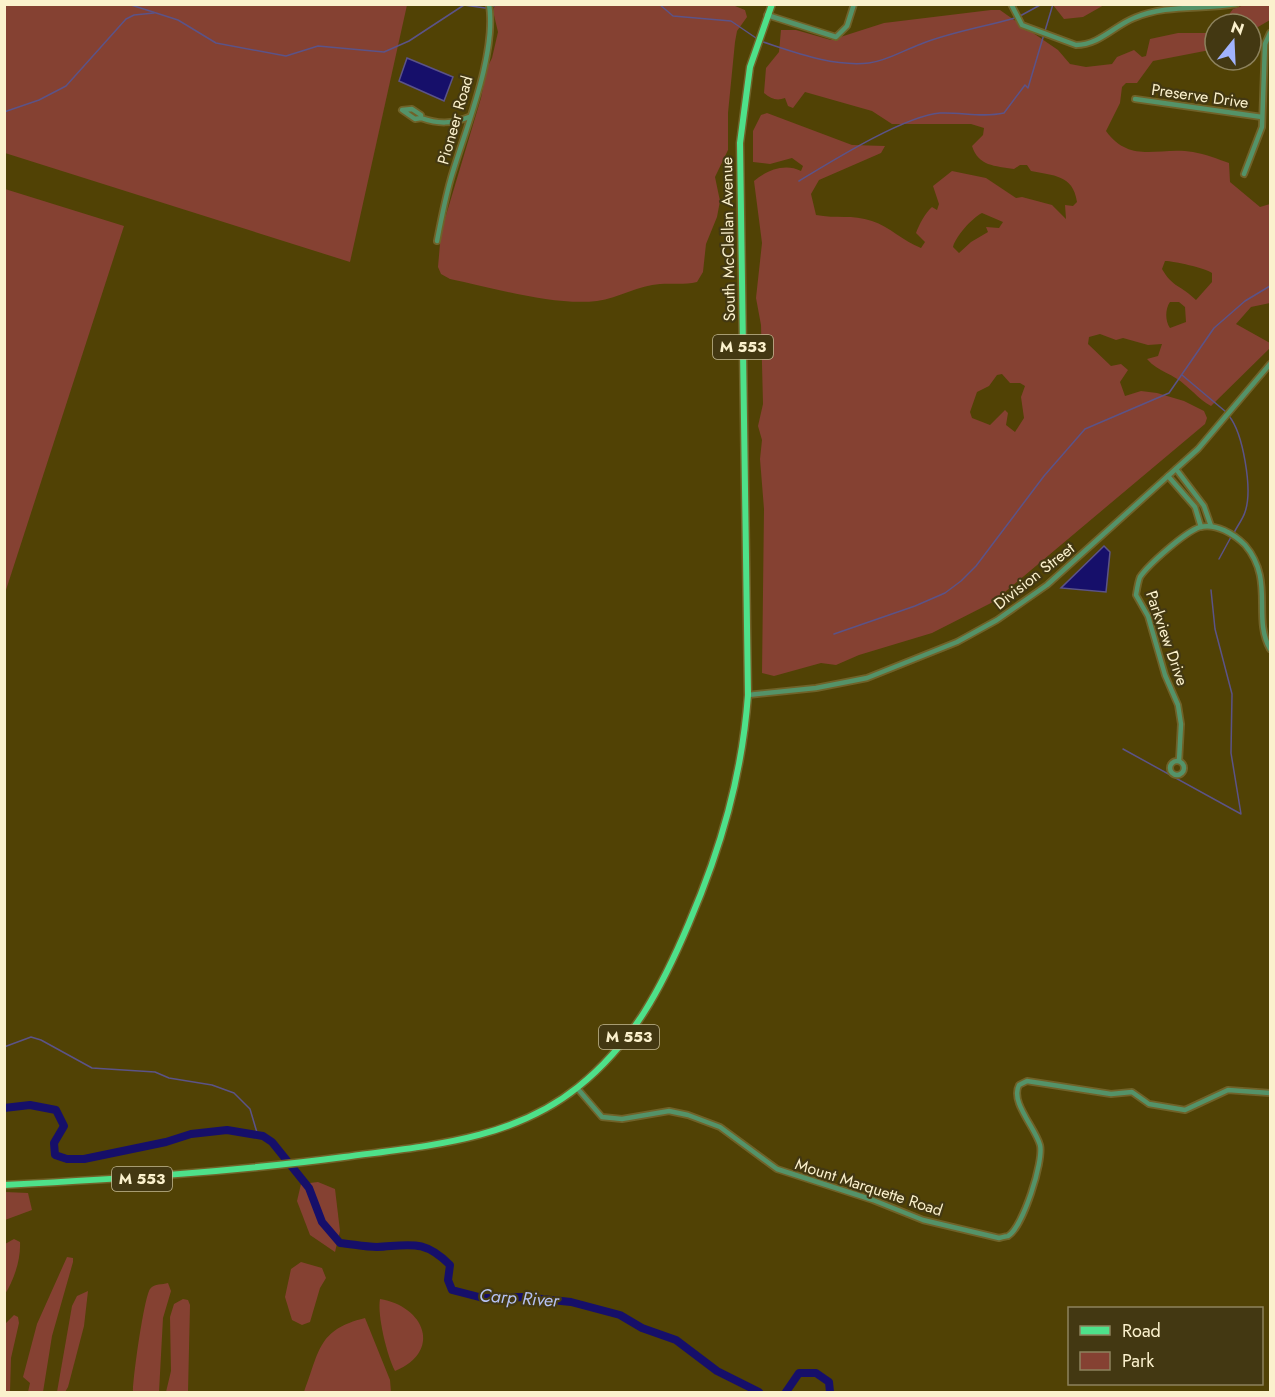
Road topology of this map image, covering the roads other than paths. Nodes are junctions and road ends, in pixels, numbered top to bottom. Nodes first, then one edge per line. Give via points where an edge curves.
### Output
1 (489, 4) edge
2 (772, 4) edge
3 (854, 4) edge
4 (1011, 4) edge
5 (1236, 4) edge
6 (767, 15) junction
7 (1270, 33) edge
8 (1135, 99) dead end
9 (469, 117) junction
10 (1262, 117) junction
11 (421, 118) dead end
12 (1244, 174) dead end
13 (437, 241) dead end
14 (1270, 364) edge
15 (1176, 469) junction
16 (1168, 476) junction
17 (1211, 526) junction
18 (1201, 527) junction
19 (1270, 648) edge
20 (748, 695) junction
21 (1179, 761) dead end
22 (577, 1088) junction
23 (1270, 1093) edge
24 (4, 1185) edge

1 - 9 street, Pioneer Road via 491,31
2 - 6 main road, South McClellan Avenue / M 553
3 - 6 street via 847,26 836,37
4 - 5 street via 1022,25 1076,45 1085,45 1147,13
6 - 20 main road, South McClellan Avenue / M 553 via 750,67 740,143
7 - 10 street via 1265,44
8 - 10 street, Preserve Drive
9 - 11 street via 449,123
9 - 13 street, Pioneer Road
10 - 12 street via 1262,127
14 - 15 street, Division Street via 1205,442
15 - 16 street, Division Street
15 - 17 street via 1204,506
16 - 18 street via 1191,500
16 - 20 street, Division Street via 1047,585 978,631 867,678
17 - 18 street, Parkview Drive
17 - 19 street via 1244,543 1261,567
18 - 21 street, Parkview Drive via 1170,548 1140,578 1136,595 1148,616 1178,705
20 - 22 main road, M 553 via 743,754 731,809 710,873 677,951 661,987 634,1030
22 - 23 street, Mount Marquette Road via 602,1117 614,1120 650,1112 679,1112 720,1127 777,1169 923,1220 999,1238 1008,1236 1018,1223 1041,1162 1040,1145 1017,1098 1019,1084 1111,1094 1132,1092 1149,1104 1185,1110 1228,1090
22 - 24 main road, M 553 via 524,1119 443,1144 140,1179

